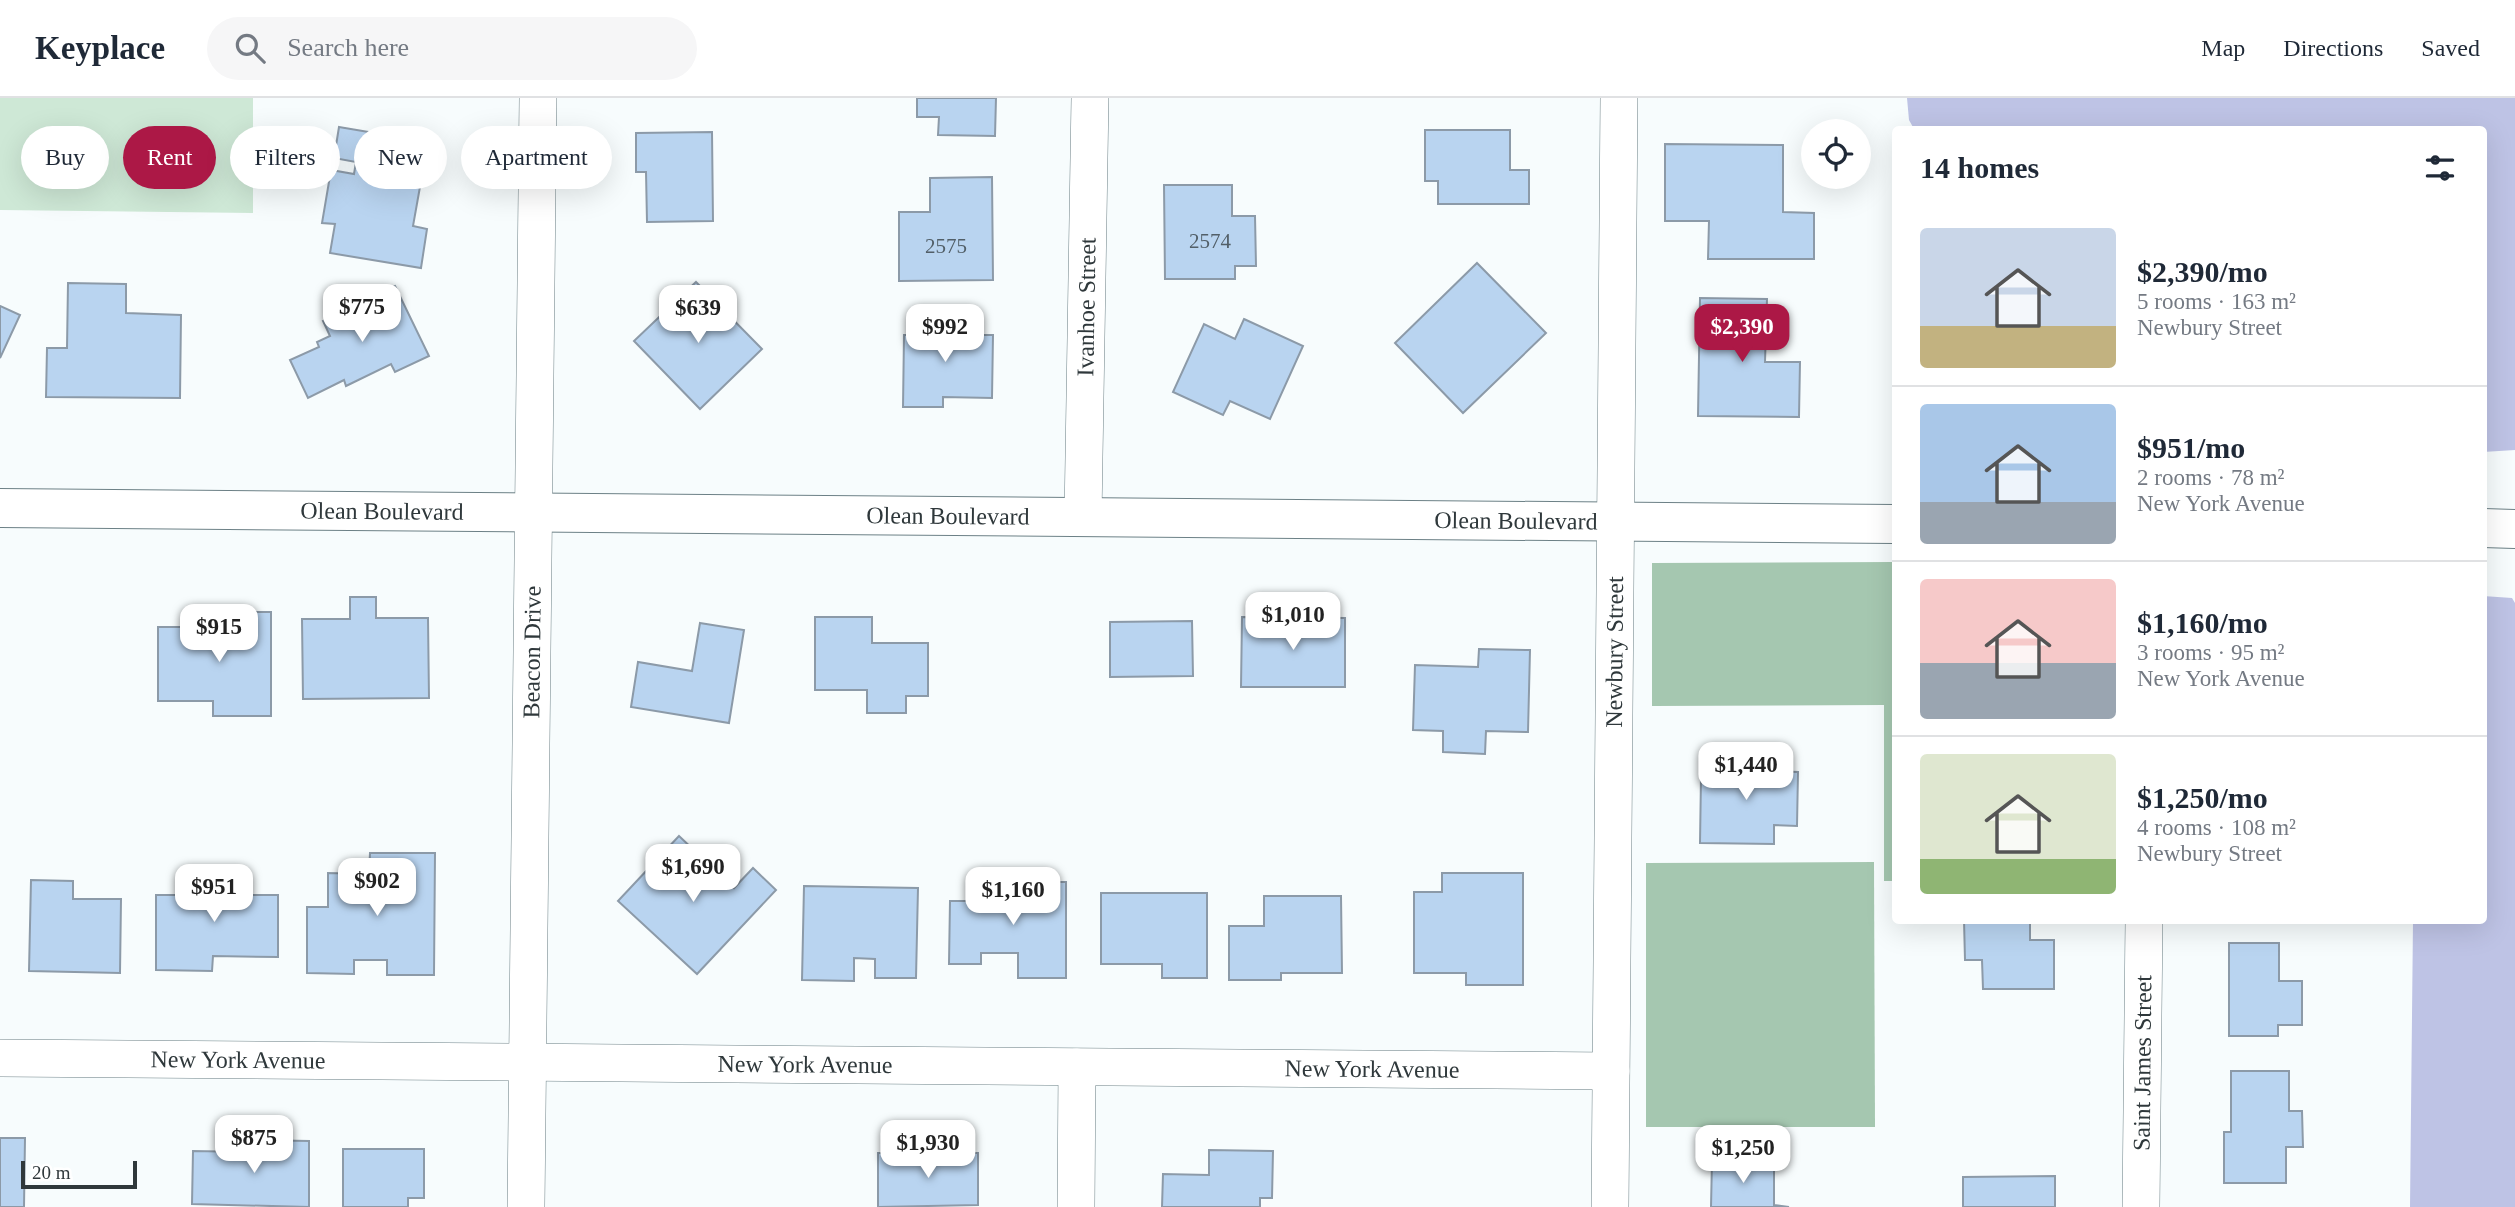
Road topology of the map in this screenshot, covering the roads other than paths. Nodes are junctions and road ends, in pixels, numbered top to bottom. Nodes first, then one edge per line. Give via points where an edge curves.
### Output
1 (538, 98) edge
2 (1090, 98) edge
3 (1619, 98) edge
4 (0, 508) edge
5 (533, 513) junction
6 (1083, 517) junction
7 (1615, 522) junction
8 (1892, 524) edge
9 (2487, 528) edge
10 (2515, 529) edge
11 (2144, 924) edge
12 (0, 1058) edge
13 (527, 1062) junction
14 (1077, 1067) junction
15 (1611, 1071) junction
16 (526, 1207) edge
17 (1076, 1207) edge
18 (1610, 1207) edge
19 (2141, 1207) edge

1 - 5 street, Beacon Drive
2 - 6 street, Ivanhoe Street
3 - 7 street, Newbury Street
4 - 5 street, Olean Boulevard
5 - 6 street, Olean Boulevard
5 - 13 street, Beacon Drive
6 - 7 street, Olean Boulevard
7 - 8 street, Olean Boulevard
7 - 15 street, Newbury Street
9 - 10 street
11 - 19 street, Saint James Street
12 - 13 street, New York Avenue
13 - 14 street, New York Avenue
13 - 16 street, Beacon Drive
14 - 15 street, New York Avenue
14 - 17 street
15 - 18 street, Newbury Street

